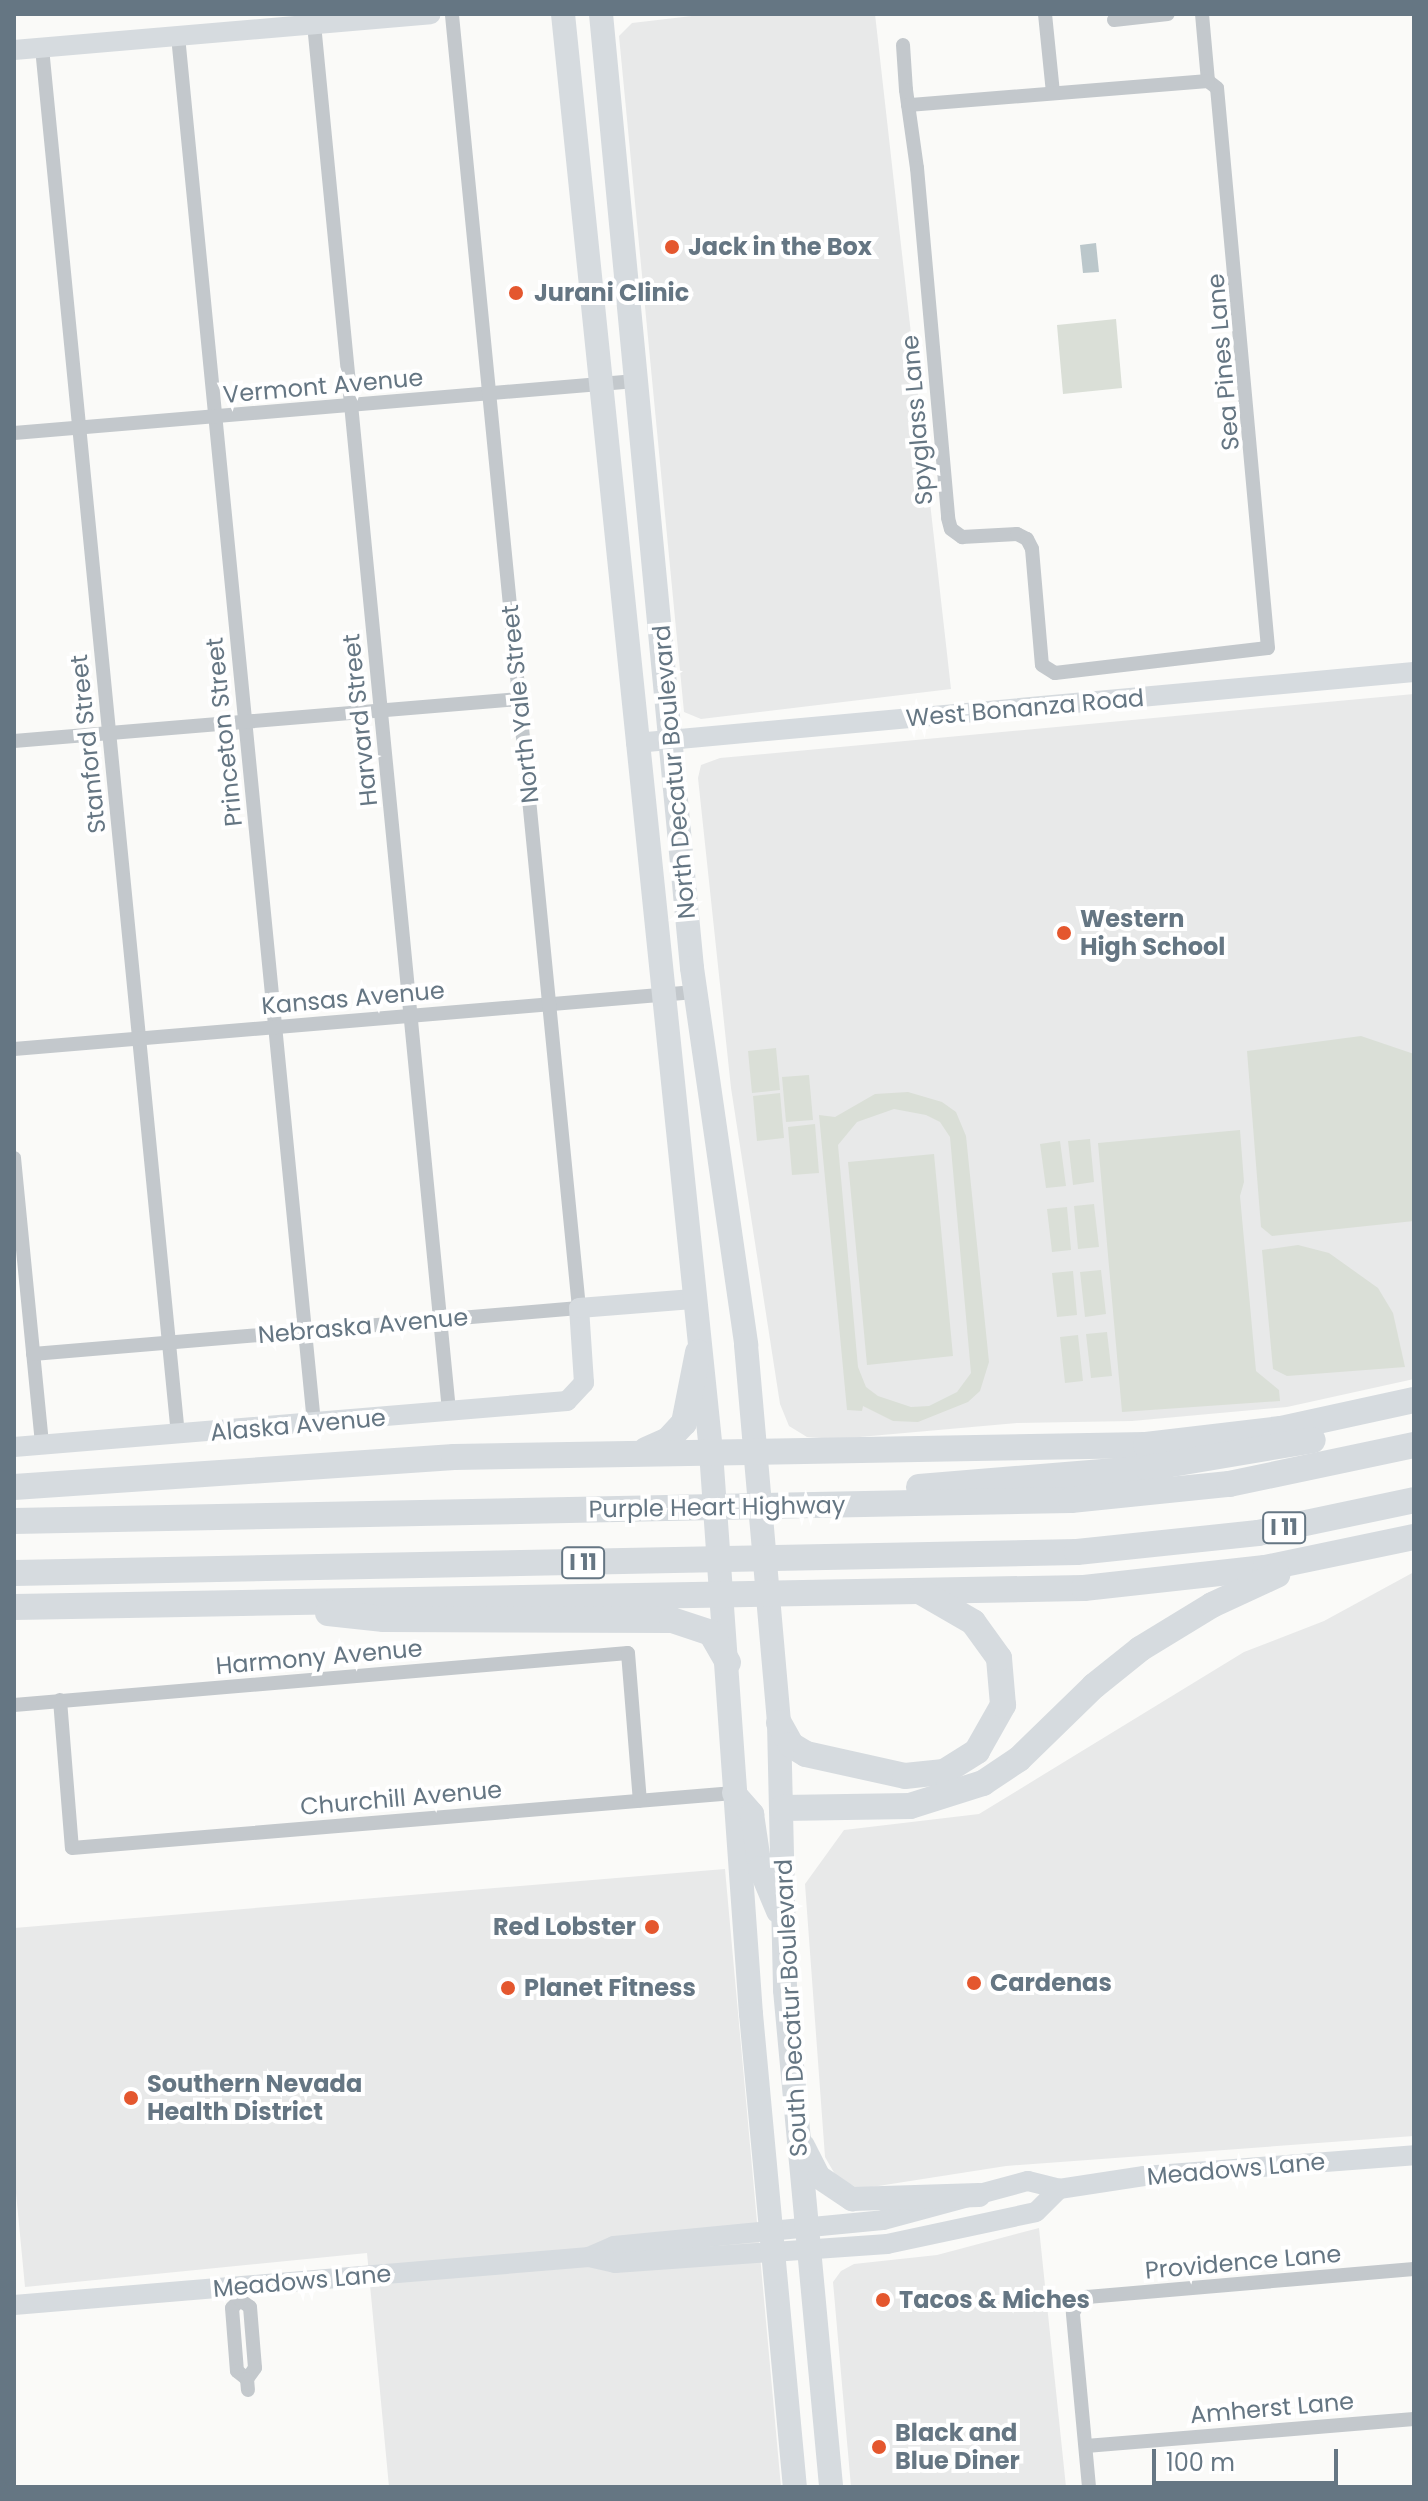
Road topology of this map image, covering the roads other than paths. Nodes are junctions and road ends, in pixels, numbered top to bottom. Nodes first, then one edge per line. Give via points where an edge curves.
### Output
1 (430, 14) edge
2 (452, 14) edge
3 (563, 14) edge
4 (601, 14) edge
5 (1045, 14) edge
6 (1168, 14) edge
7 (1202, 14) edge
8 (1114, 20) dead end
9 (314, 24) junction
10 (178, 36) junction
11 (903, 45) dead end
12 (42, 48) junction
13 (14, 50) edge
14 (1208, 81) junction
15 (1053, 93) junction
16 (908, 105) junction
17 (636, 381) junction
18 (601, 384) junction
19 (489, 394) junction
20 (351, 405) junction
21 (215, 417) junction
22 (80, 428) junction
23 (14, 433) edge
24 (1269, 643) joint
25 (1414, 672) edge
26 (519, 699) junction
27 (381, 710) junction
28 (245, 722) junction
29 (109, 733) junction
30 (670, 740) junction
31 (14, 741) edge
32 (636, 743) junction
33 (695, 992) junction
34 (662, 994) junction
35 (549, 1004) junction
36 (411, 1015) junction
37 (275, 1027) junction
38 (139, 1038) junction
39 (14, 1049) edge
40 (14, 1158) edge
41 (693, 1299) junction
42 (579, 1308) junction
43 (440, 1320) junction
44 (305, 1331) junction
45 (169, 1343) junction
46 (698, 1352) junction
47 (33, 1354) junction
48 (580, 1394) joint
49 (1414, 1400) edge
50 (1414, 1411) edge
51 (449, 1412) junction
52 (314, 1423) junction
53 (178, 1435) junction
54 (1414, 1445) edge
55 (42, 1446) junction
56 (14, 1447) edge
57 (636, 1452) junction
58 (712, 1458) junction
59 (755, 1458) junction
60 (14, 1487) edge
61 (1414, 1500) edge
62 (640, 1509) junction
63 (14, 1521) edge
64 (718, 1529) joint
65 (760, 1529) joint
66 (1414, 1537) edge
67 (1310, 1560) junction
68 (14, 1573) edge
69 (918, 1590) junction
70 (224, 1603) junction
71 (14, 1607) edge
72 (728, 1662) junction
73 (60, 1700) junction
74 (14, 1705) edge
75 (779, 1723) junction
76 (734, 1793) junction
77 (640, 1801) junction
78 (782, 1808) junction
79 (783, 1922) junction
80 (796, 2125) junction
81 (1414, 2155) edge
82 (1059, 2189) junction
83 (979, 2195) junction
84 (807, 2238) junction
85 (771, 2242) junction
86 (1414, 2269) edge
87 (240, 2293) junction
88 (14, 2305) edge
89 (247, 2385) dead end
90 (1414, 2419) edge
91 (1086, 2446) junction
92 (795, 2487) edge
93 (831, 2487) edge
94 (1089, 2487) edge

1 - 9 street
2 - 19 street, North Yale Street
3 - 18 main road, North Decatur Boulevard
4 - 17 main road, North Decatur Boulevard
5 - 15 street
6 - 8 street
7 - 14 street, Sea Pines Lane
9 - 10 street
9 - 20 street, Harvard Street
10 - 12 street
10 - 21 street, Princeton Street
11 - 16 street, Spyglass Lane
12 - 13 street
12 - 22 street, Stanford Street
14 - 15 street
14 - 24 street, Sea Pines Lane via 1221,96
15 - 16 street
16 - 24 street, Spyglass Lane via 948,518 962,537 1017,534 1027,539 1042,665 1055,673 1262,651
17 - 18 street, Vermont Avenue
17 - 30 main road, North Decatur Boulevard
18 - 19 street, Vermont Avenue
18 - 32 main road, North Decatur Boulevard
19 - 20 street, Vermont Avenue
19 - 26 street, North Yale Street
20 - 21 street, Vermont Avenue
20 - 27 street, Harvard Street
21 - 22 street, Vermont Avenue
21 - 28 street, Princeton Street
22 - 23 street, Vermont Avenue
22 - 29 street, Stanford Street
25 - 30 street, West Bonanza Road
26 - 27 street
26 - 35 street, North Yale Street
27 - 28 street
27 - 36 street, Harvard Street
28 - 29 street
28 - 37 street, Princeton Street
29 - 31 street
29 - 38 street, Stanford Street
30 - 32 street, West Bonanza Road
30 - 33 main road, North Decatur Boulevard
32 - 34 main road, North Decatur Boulevard
33 - 34 street, Kansas Avenue
33 - 59 main road, North Decatur Boulevard via 742,1308
34 - 35 street, Kansas Avenue
34 - 41 main road, North Decatur Boulevard
35 - 36 street, Kansas Avenue
35 - 42 street, North Yale Street
36 - 37 street, Kansas Avenue
36 - 43 street, Harvard Street
37 - 38 street, Kansas Avenue
37 - 44 street, Princeton Street
38 - 39 street, Kansas Avenue
38 - 45 street, Stanford Street
40 - 47 street
41 - 42 street, Nebraska Avenue
41 - 46 main road, North Decatur Boulevard
42 - 43 street, Nebraska Avenue
42 - 48 street, North Yale Street via 584,1378
43 - 44 street, Nebraska Avenue
43 - 51 street, Harvard Street
44 - 45 street, Nebraska Avenue
44 - 52 street, Princeton Street
45 - 47 street, Nebraska Avenue
45 - 53 street, Stanford Street
46 - 57 highway via 681,1428 661,1444
46 - 58 main road, North Decatur Boulevard
47 - 55 street
48 - 51 street, Alaska Avenue via 562,1402
49 - 59 highway via 1292,1427 1146,1445
50 - 62 highway via 1288,1446 1157,1467
51 - 52 street, Alaska Avenue
52 - 53 street, Alaska Avenue
53 - 55 street, Alaska Avenue
54 - 62 highway, Purple Heart Highway / I 11 via 1251,1480 1116,1497
55 - 56 street, Alaska Avenue
57 - 58 highway
57 - 60 highway via 308,1464
58 - 59 highway
58 - 64 main road, North Decatur Boulevard
59 - 65 main road, North Decatur Boulevard
61 - 68 highway, I 11 via 1235,1536 1055,1553
62 - 63 highway, Purple Heart Highway / I 11
64 - 72 main road, South Decatur Boulevard
65 - 75 main road, South Decatur Boulevard
66 - 67 highway
67 - 69 highway via 1107,1586
67 - 78 highway via 1212,1605 1151,1642 1094,1686 1019,1759 983,1783 903,1807
69 - 70 highway
69 - 75 highway via 973,1622 997,1652 1004,1678 1003,1705 977,1751 944,1772 905,1776 806,1754 791,1745
70 - 71 highway
70 - 72 highway via 384,1619 672,1620 711,1633
72 - 76 main road, South Decatur Boulevard
73 - 74 street, Harmony Avenue
73 - 77 street, Harmony Avenue via 628,1653
73 - 77 street, Churchill Avenue via 72,1848
75 - 78 main road, South Decatur Boulevard
76 - 77 street, Churchill Avenue
76 - 78 main road
76 - 79 main road via 752,1814 760,1868
76 - 85 main road, South Decatur Boulevard
78 - 79 main road, South Decatur Boulevard
79 - 80 main road, South Decatur Boulevard
80 - 83 main road via 815,2171 846,2196 877,2202
80 - 84 main road, South Decatur Boulevard
81 - 82 street, Meadows Lane via 1144,2176
82 - 83 street, Meadows Lane via 1028,2181
82 - 84 street, Meadows Lane via 1036,2212 911,2240
83 - 84 street, Meadows Lane
84 - 85 street, Meadows Lane
84 - 93 main road, South Decatur Boulevard
85 - 87 street, Meadows Lane via 614,2246 589,2257
85 - 92 main road, South Decatur Boulevard
86 - 91 street, Providence Lane via 1087,2297 1073,2313
87 - 88 street, Meadows Lane
87 - 89 street via 250,2307 254,2353 255,2368
90 - 91 street, Amherst Lane
91 - 94 street

